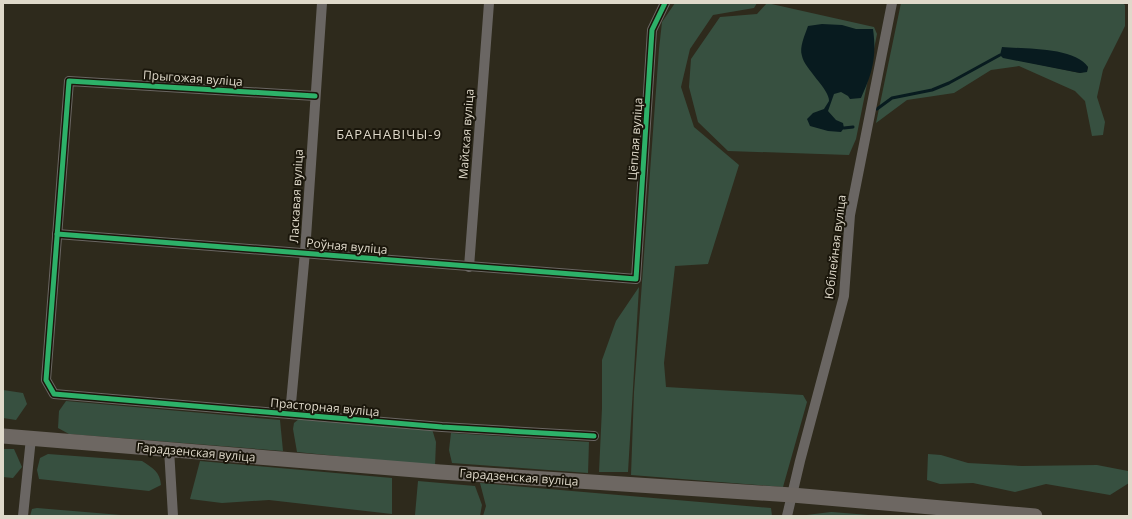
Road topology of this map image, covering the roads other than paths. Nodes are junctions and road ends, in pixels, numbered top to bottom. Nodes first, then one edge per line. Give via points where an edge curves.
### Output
1 (322, 3) edge
2 (489, 3) edge
3 (665, 3) edge
4 (892, 3) edge
5 (315, 96) junction
6 (57, 234) junction
7 (305, 252) junction
8 (469, 267) junction
9 (636, 279) joint
10 (290, 414) junction
11 (3, 436) edge
12 (594, 436) dead end
13 (31, 438) junction
14 (169, 450) junction
15 (792, 495) junction
16 (23, 516) edge
17 (173, 516) edge
18 (787, 516) edge
19 (1035, 516) edge

1 - 5 street, Ласкавая вуліца
2 - 8 street, Майская вуліца
3 - 9 street, Цёплая вуліца via 652,30
4 - 15 street, Юбілейная вуліца via 850,215 844,296
5 - 6 street, Прыгожая вуліца via 70,81
5 - 7 street, Ласкавая вуліца
6 - 7 street, Роўная вуліца
6 - 10 street, Прасторная вуліца via 46,380 54,394
7 - 8 street, Роўная вуліца
7 - 10 street, Ласкавая вуліца
8 - 9 street, Роўная вуліца
10 - 12 street, Прасторная вуліца
11 - 13 main road, Гарадзенская вуліца
13 - 14 main road, Гарадзенская вуліца
13 - 16 street
14 - 15 main road, Гарадзенская вуліца via 440,472
14 - 17 street
15 - 18 street, Юбілейная вуліца
15 - 19 main road, Гарадзенская вуліца

